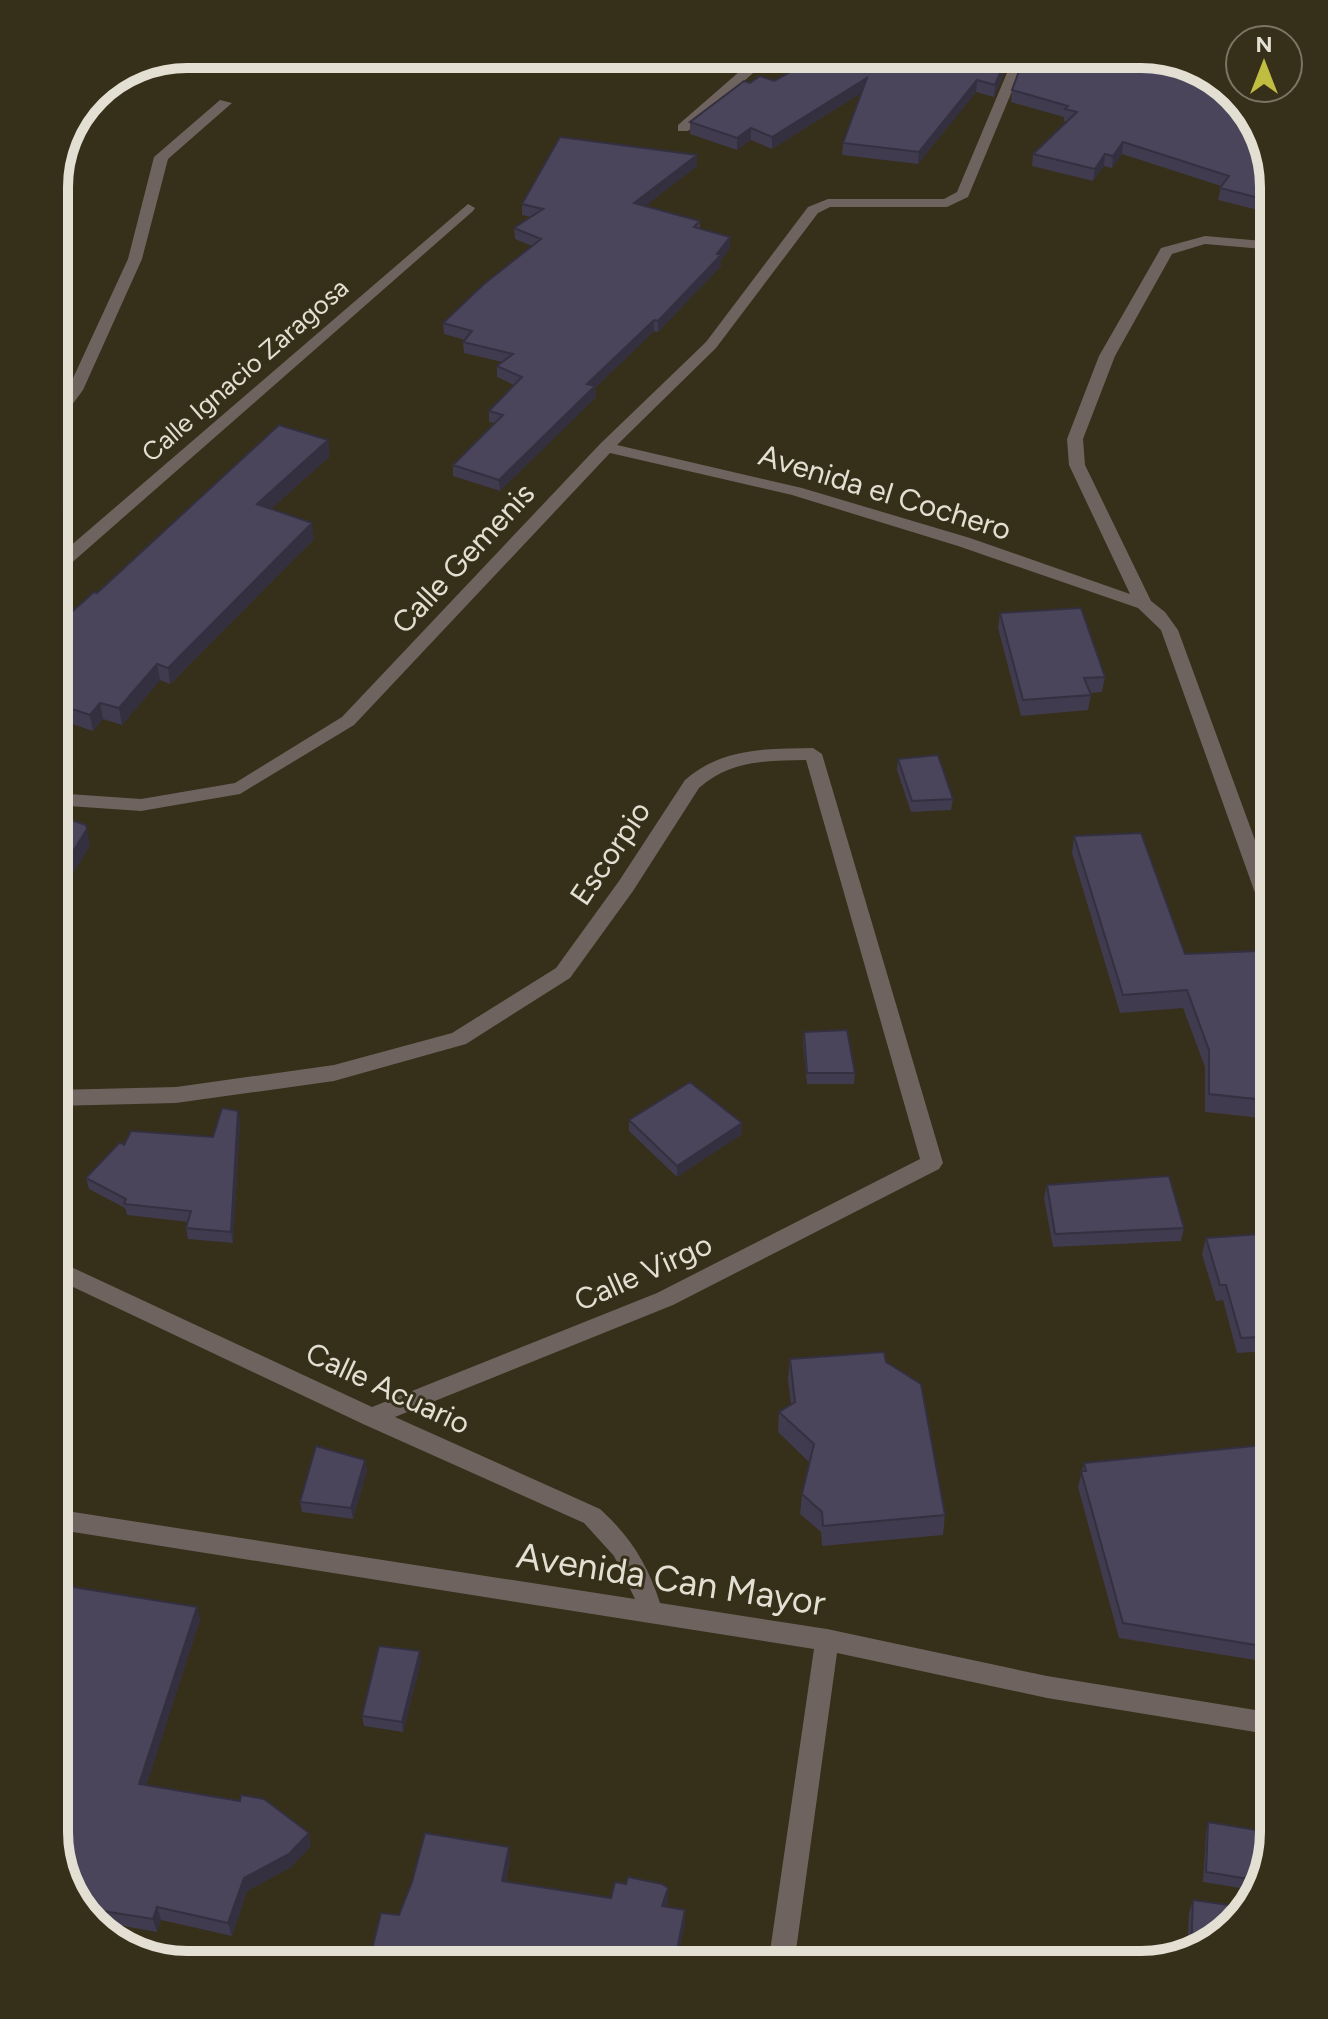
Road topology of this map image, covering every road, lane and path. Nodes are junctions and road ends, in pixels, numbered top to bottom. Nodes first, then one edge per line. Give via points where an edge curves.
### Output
1 (752, 68) edge
2 (1016, 68) edge
3 (225, 103) dead end
4 (683, 128) dead end
5 (468, 208) dead end
6 (1260, 244) edge
7 (68, 399) edge
8 (606, 447) junction
9 (68, 557) edge
10 (1144, 604) junction
11 (68, 800) edge
12 (1260, 880) edge
13 (68, 1098) edge
14 (932, 1163) joint
15 (68, 1275) edge
16 (371, 1417) junction
17 (68, 1521) edge
18 (651, 1612) junction
19 (827, 1640) junction
20 (1260, 1722) edge
21 (783, 1951) edge

1 - 4 street
2 - 8 street, Calle Gemenis via 963,194 947,203 828,203 813,210 711,345
3 - 7 street via 161,157 135,259
5 - 9 street, Calle Ignacio Zaragosa
6 - 10 street, Avenida el Cochero via 1210,239 1181,242 1166,251 1107,356 1075,439 1077,465
8 - 10 street, Avenida el Cochero via 796,491
8 - 11 street, Calle Gemenis via 348,721 240,788 141,805
10 - 12 street, Avenida el Cochero via 1169,630
13 - 14 street, Escorpio via 176,1095 334,1073 459,1039 563,973 706,770 730,758 813,754
14 - 16 street, Calle Virgo via 665,1299
15 - 16 street, Calle Acuario
16 - 18 street, Calle Acuario via 592,1516 637,1566
17 - 18 street, Avenida Can Mayor
18 - 19 street, Avenida Can Mayor
19 - 20 street, Avenida Can Mayor via 1047,1687
19 - 21 street

